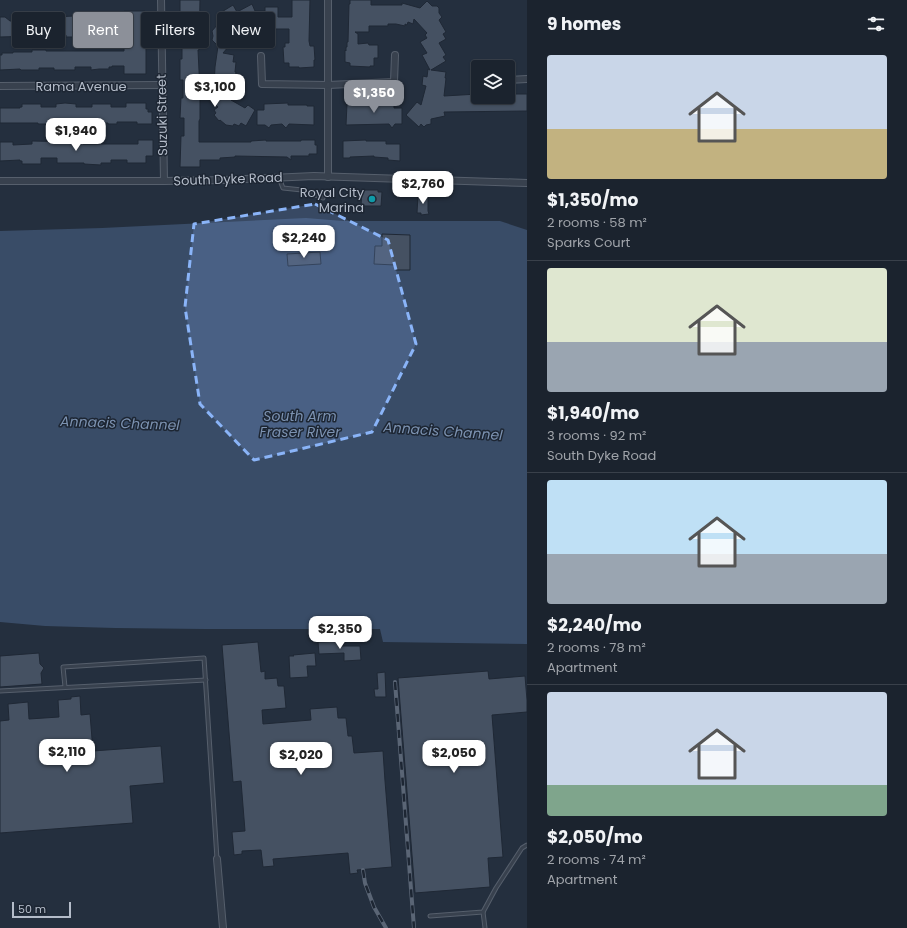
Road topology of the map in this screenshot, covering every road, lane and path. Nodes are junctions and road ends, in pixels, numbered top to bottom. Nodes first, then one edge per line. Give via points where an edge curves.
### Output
1 (161, 0) edge
2 (328, 0) edge
3 (395, 55) dead end
4 (261, 56) dead end
5 (527, 79) edge
6 (515, 80) edge
7 (162, 85) junction
8 (328, 85) junction
9 (0, 86) edge
10 (328, 177) junction
11 (279, 178) junction
12 (0, 181) edge
13 (164, 181) junction
14 (527, 183) edge
15 (322, 198) dead end
16 (206, 680) junction
17 (65, 687) junction
18 (0, 691) edge
19 (527, 845) edge
20 (217, 859) joint
21 (483, 912) junction
22 (430, 916) dead end
23 (223, 928) edge
24 (485, 928) edge

1 - 7 street, Suzuki Street
2 - 8 street
3 - 8 street via 394,82
4 - 8 street via 262,84
5 - 6 street
7 - 9 street, Rama Avenue
7 - 13 street, Suzuki Street
8 - 10 street
10 - 11 street, South Dyke Road
10 - 14 street, South Dyke Road
11 - 13 street, South Dyke Road
11 - 15 lane via 283,188 302,190
12 - 13 street, South Dyke Road
16 - 17 lane
16 - 17 lane via 204,658 63,667
16 - 20 lane
17 - 18 lane
19 - 21 lane via 522,848
20 - 23 street
21 - 22 lane
21 - 24 lane

